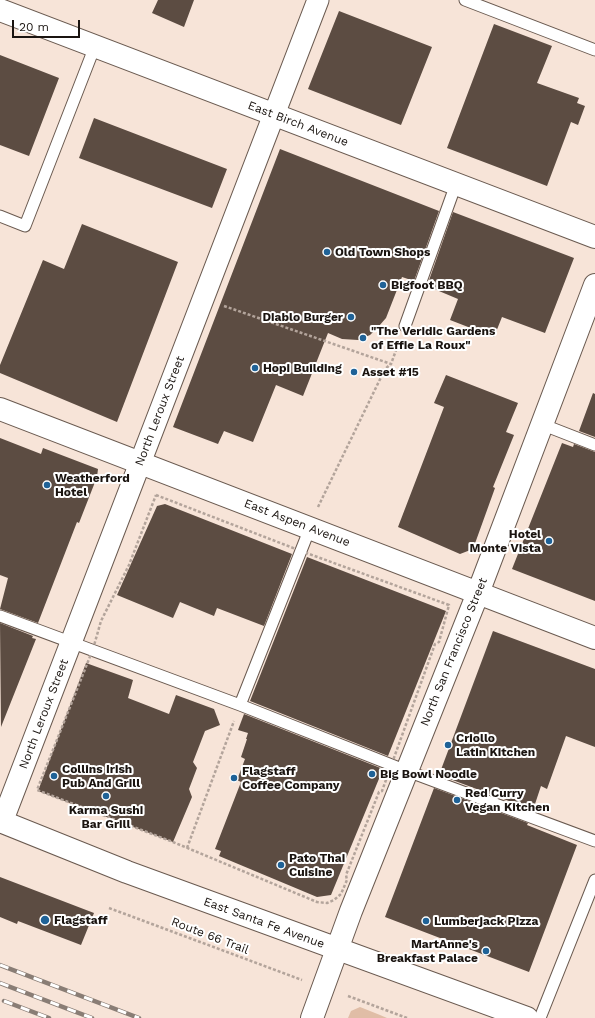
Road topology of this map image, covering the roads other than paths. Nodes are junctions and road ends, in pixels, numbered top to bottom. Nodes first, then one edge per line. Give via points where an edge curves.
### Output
1 (318, 0) edge
2 (465, 0) edge
3 (0, 10) edge
4 (95, 46) junction
5 (595, 50) edge
6 (274, 115) junction
7 (456, 184) junction
8 (0, 216) edge
9 (595, 237) edge
10 (595, 285) edge
11 (405, 326) road end
12 (0, 409) edge
13 (541, 424) junction
14 (595, 445) edge
15 (141, 463) junction
16 (310, 528) junction
17 (478, 593) junction
18 (0, 616) edge
19 (595, 638) edge
20 (72, 641) junction
21 (240, 705) junction
22 (407, 770) junction
23 (1, 822) edge
24 (595, 841) edge
25 (595, 880) edge
26 (337, 950) junction
27 (312, 1018) edge
28 (527, 1018) edge
29 (540, 1018) edge

1 - 6 street, North Leroux Street
2 - 5 lane
3 - 4 street, East Birch Avenue
4 - 6 street, East Birch Avenue
4 - 8 lane via 25,226
6 - 7 street, East Birch Avenue
6 - 15 street, North Leroux Street
7 - 9 street, East Birch Avenue
7 - 11 lane
10 - 13 street, North San Francisco Street
12 - 15 street, East Aspen Avenue
13 - 14 lane
13 - 17 street, North San Francisco Street
15 - 16 street, East Aspen Avenue
15 - 20 street, North Leroux Street
16 - 17 street, East Aspen Avenue
16 - 21 lane
17 - 19 street, East Aspen Avenue
17 - 22 street, North San Francisco Street
18 - 20 lane
20 - 21 lane
20 - 23 street, North Leroux Street
21 - 22 lane
22 - 24 lane
22 - 26 street, North San Francisco Street
23 - 26 street, East Santa Fe Avenue
25 - 29 lane
26 - 27 street, North San Francisco Street
26 - 28 street, East Santa Fe Avenue

